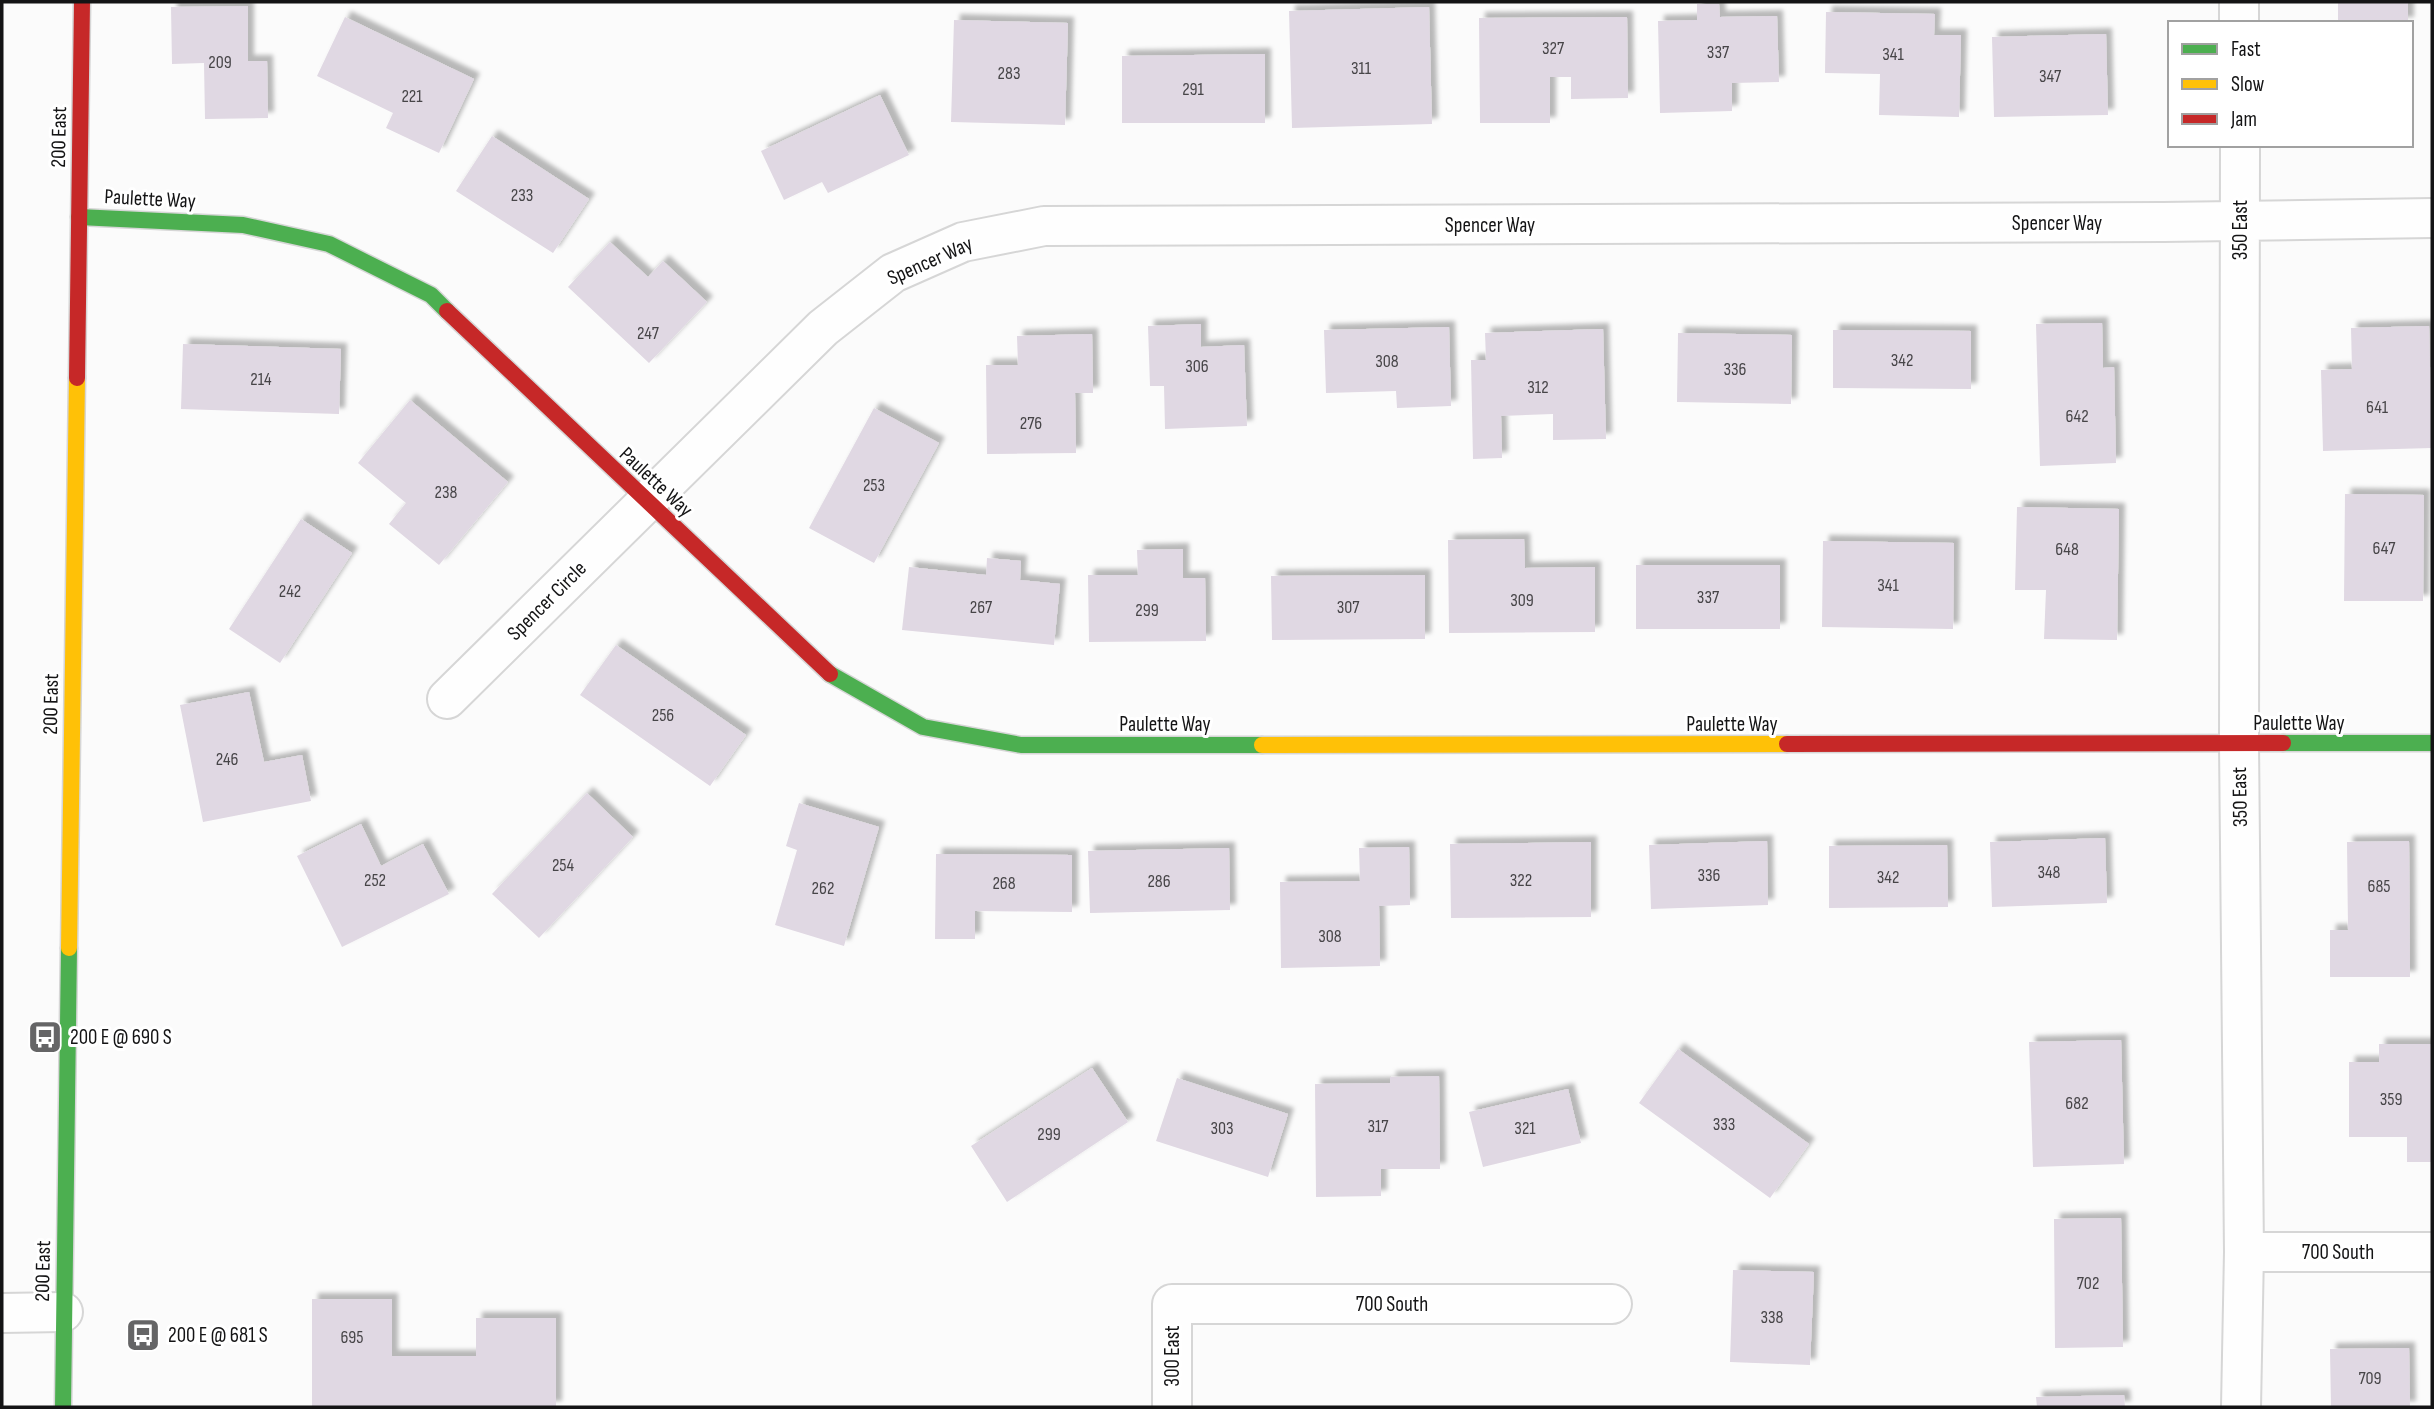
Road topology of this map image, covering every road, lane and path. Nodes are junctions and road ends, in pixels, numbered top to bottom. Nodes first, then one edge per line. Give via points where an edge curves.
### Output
1 (82, 2) edge
2 (2239, 2) edge
3 (2239, 21) edge
4 (2240, 147) edge
5 (79, 217) junction
6 (2432, 218) edge
7 (2240, 222) junction
8 (647, 502) junction
9 (447, 699) dead end
10 (2432, 743) edge
11 (2239, 744) junction
12 (2244, 1252) junction
13 (2432, 1252) edge
14 (1172, 1304) joint
15 (1612, 1304) dead end
16 (63, 1312) junction
17 (2, 1313) edge
18 (63, 1407) edge
19 (1172, 1407) edge
20 (2241, 1407) edge

1 - 5 street, 200 East
2 - 3 street
4 - 7 street, 350 East
5 - 8 street, Paulette Way via 243,225 329,244 430,295
5 - 16 street, 200 East
6 - 7 street, Spencer Way
7 - 8 street, Spencer Way via 1044,226 963,242 893,273 823,328
7 - 11 street, 350 East
8 - 9 street, Spencer Circle
8 - 11 street, Paulette Way via 833,677 923,727 1021,745
10 - 11 street, Paulette Way
11 - 12 street, 350 East
12 - 13 street, 700 South
12 - 20 street, 350 East
14 - 15 street, 700 South
14 - 19 street, 300 East
16 - 17 street
16 - 18 street, 200 East

